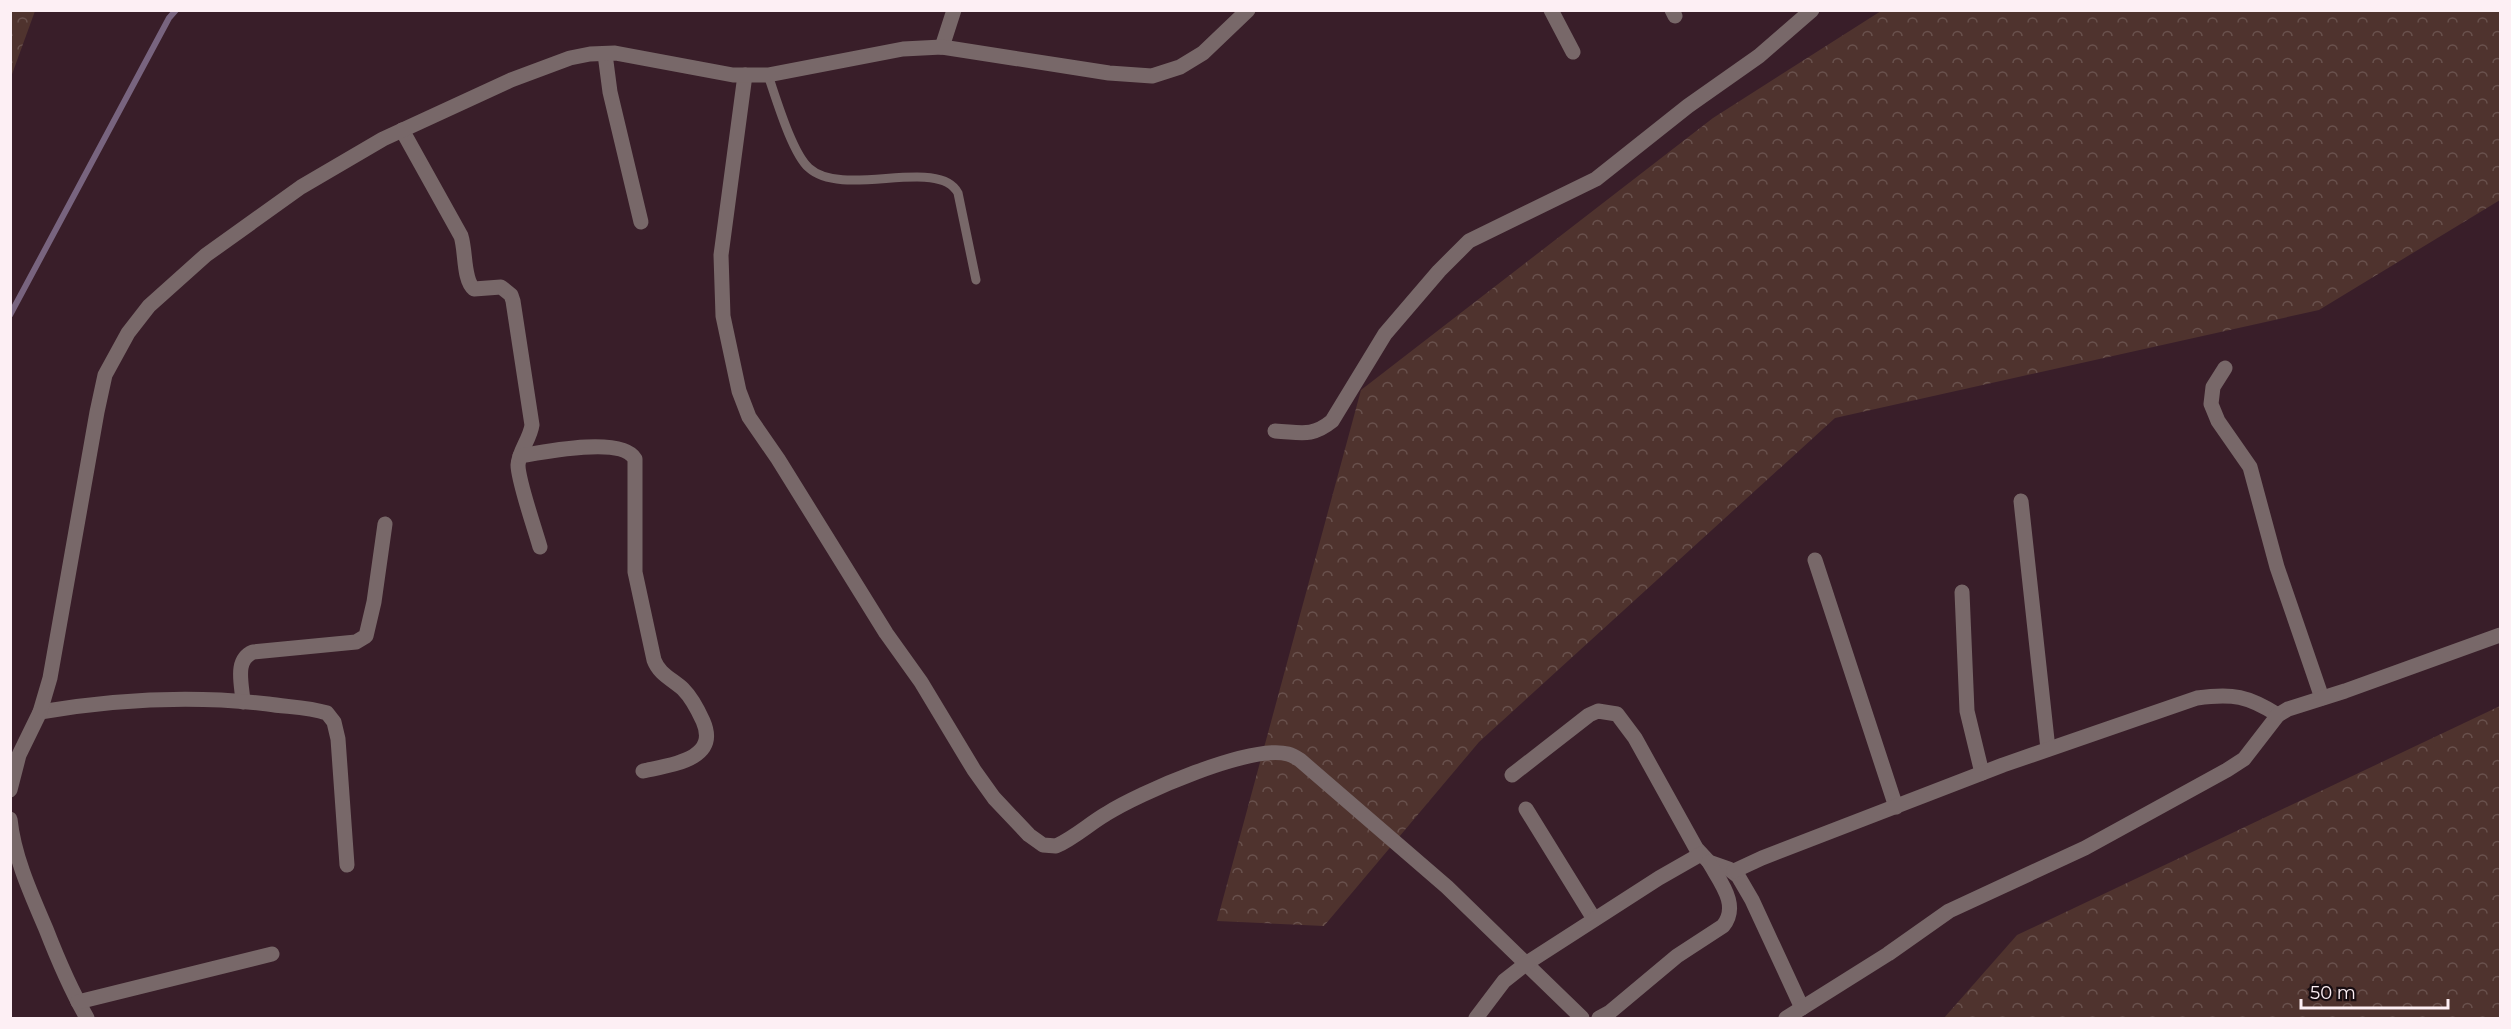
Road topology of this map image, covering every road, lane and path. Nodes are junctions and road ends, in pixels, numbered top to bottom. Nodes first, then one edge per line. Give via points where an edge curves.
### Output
1 (954, 10) edge
2 (1248, 10) edge
3 (1551, 10) edge
4 (1812, 10) edge
5 (942, 47) junction
6 (1573, 52) dead end
7 (605, 54) junction
8 (745, 75) junction
9 (768, 75) junction
10 (402, 130) junction
11 (641, 222) dead end
12 (976, 280) dead end
13 (2225, 368) dead end
14 (1275, 431) dead end
15 (520, 456) junction
16 (2022, 501) dead end
17 (385, 524) dead end
18 (540, 547) dead end
19 (1815, 560) dead end
20 (1962, 592) dead end
21 (2500, 635) edge
22 (2322, 698) junction
23 (243, 702) junction
24 (40, 712) junction
25 (2275, 720) junction
26 (2048, 749) junction
27 (643, 771) dead end
28 (1982, 773) junction
29 (1512, 775) dead end
30 (10, 790) edge
31 (1896, 807) junction
32 (1526, 809) dead end
33 (10, 819) edge
34 (1705, 858) junction
35 (347, 866) dead end
36 (1734, 871) junction
37 (1594, 920) junction
38 (272, 954) dead end
39 (1527, 963) junction
40 (78, 1002) junction
41 (1802, 1008) junction
42 (87, 1018) edge
43 (1476, 1018) edge
44 (1582, 1018) edge
45 (1599, 1018) edge
46 (1786, 1018) edge

1 - 5 street
2 - 5 street via 1203,53 1180,68 1152,76
3 - 6 street
4 - 14 street via 1759,56 1596,179 1469,241 1385,334 1332,421 1320,431 1310,433
5 - 9 street via 903,49
7 - 8 street
7 - 10 street via 570,58
7 - 11 street via 610,92
8 - 9 street
8 - 39 street via 721,255 723,316 739,391 749,417 994,798 1029,835 1043,845 1056,846 1140,794 1185,776 1242,759 1287,754 1300,760 1447,886
9 - 12 lane via 796,149 815,173 841,179 934,177 955,187
10 - 15 street via 460,236 468,284 474,289 501,287 511,295 532,412 531,436
10 - 24 street via 301,187 206,255 149,306 128,333 105,375 65,602
13 - 22 street via 2213,387 2211,404 2250,467 2277,567
15 - 18 street via 519,470
15 - 27 street via 597,447 628,451 635,459 634,572 654,660 659,670 691,699 708,735 696,755
16 - 26 street
17 - 23 street via 366,636 356,642 247,654 241,669
19 - 31 street
20 - 28 street via 1967,711
21 - 22 street
22 - 25 street via 2288,709
23 - 24 street via 156,698
23 - 35 street via 319,710 331,716 338,739
24 - 30 street via 19,755
25 - 26 street via 2258,702 2227,694 2198,698
25 - 41 street via 2244,759 2221,774 2105,837 1949,911
26 - 28 street
28 - 31 street
29 - 34 street via 1589,715 1598,711 1617,714
31 - 36 street
32 - 37 street
33 - 40 street via 30,894
34 - 36 street
34 - 37 street
34 - 45 street via 1728,896 1731,907 1727,920
36 - 41 street via 1752,900
37 - 39 street
38 - 40 street
39 - 43 street via 1504,981
39 - 44 street
40 - 42 street
41 - 46 street

